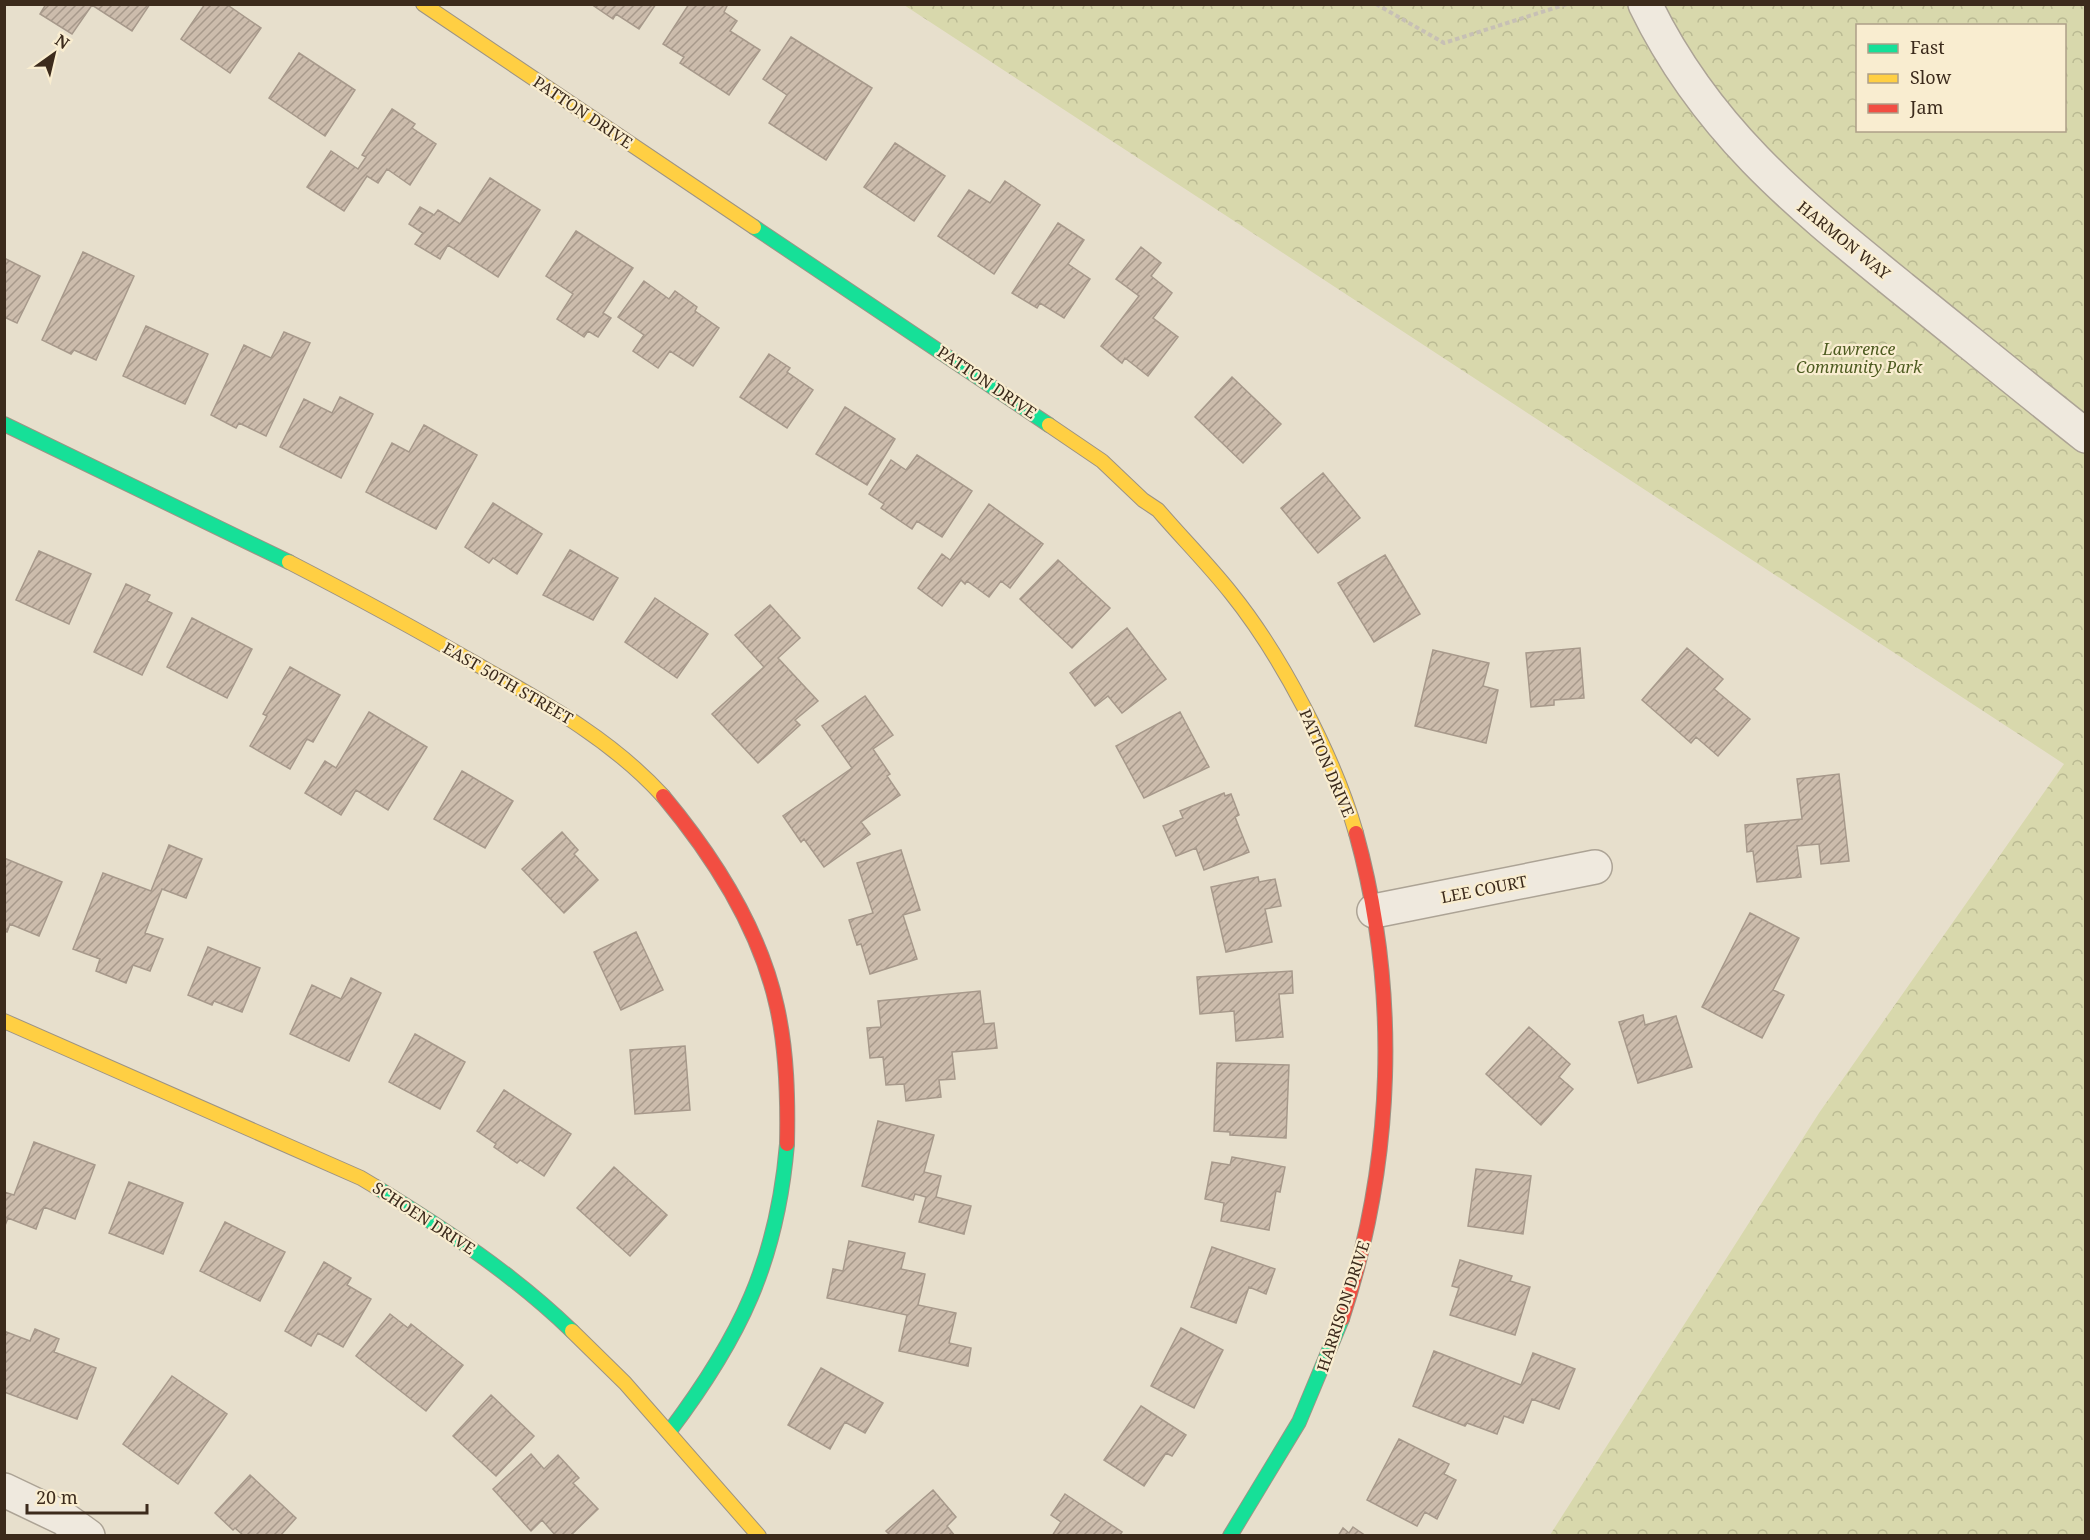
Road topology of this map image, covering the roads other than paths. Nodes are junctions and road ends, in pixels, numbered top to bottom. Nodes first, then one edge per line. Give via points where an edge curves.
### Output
1 (423, 4) edge
2 (1645, 4) edge
3 (4, 424) edge
4 (2085, 436) edge
5 (1595, 867) dead end
6 (1374, 911) junction
7 (4, 1021) edge
8 (669, 1432) junction
9 (4, 1490) edge
10 (88, 1536) edge
11 (759, 1536) edge
12 (1230, 1536) edge

1 - 6 street, PATTON DRIVE via 1056,429 1102,461 1158,510 1232,594 1293,688 1326,754 1353,824
2 - 4 street, HARMON WAY via 1693,89 1761,168 1813,216
3 - 8 street, EAST 50TH STREET via 207,519 404,622 548,704 613,749 656,789 682,818 715,867 750,931 780,1018 788,1112 787,1166 773,1240 756,1291 732,1343
5 - 6 street, LEE COURT
6 - 12 street, HARRISON DRIVE via 1384,985 1387,1078 1369,1227 1342,1318 1308,1404 1278,1461
7 - 8 street, SCHOEN DRIVE via 361,1178 456,1236 545,1305
8 - 11 street, SCHOEN DRIVE
9 - 10 street via 63,1518

